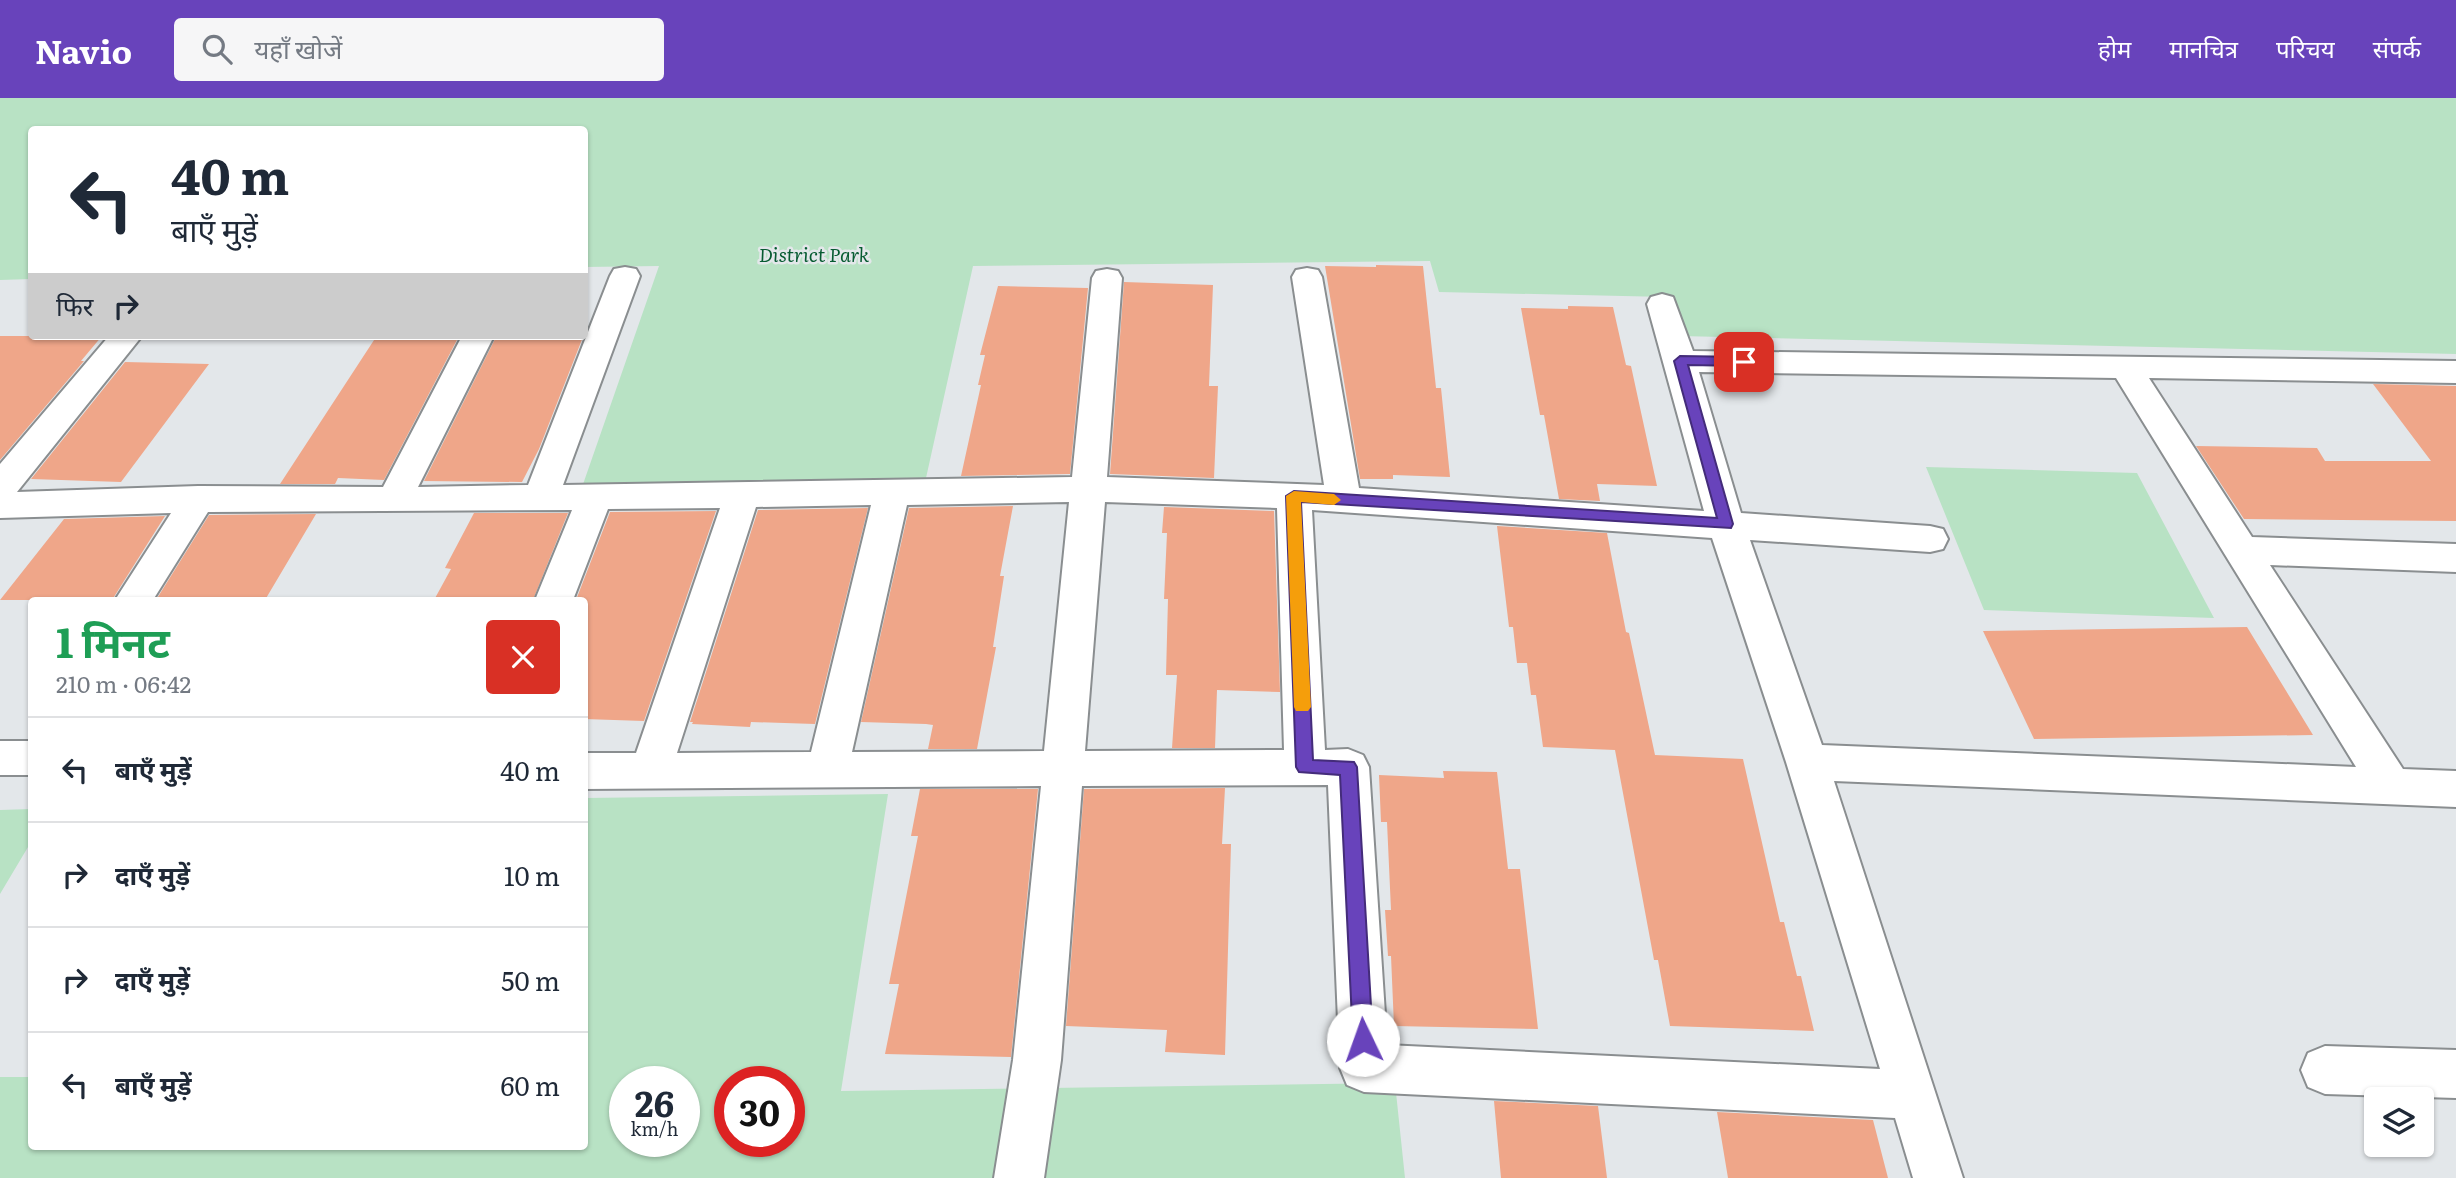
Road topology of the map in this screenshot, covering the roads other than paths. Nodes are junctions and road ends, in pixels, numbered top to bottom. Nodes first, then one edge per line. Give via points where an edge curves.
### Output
1 (625, 276) dead end
2 (1307, 277) dead end
3 (1107, 278) dead end
4 (1662, 304) dead end
5 (123, 340) edge
6 (476, 340) edge
7 (1680, 361) junction
8 (2126, 368) junction
9 (2456, 372) edge
10 (0, 488) edge
11 (1086, 489) junction
12 (892, 492) junction
13 (743, 494) junction
14 (595, 496) junction
15 (1294, 496) junction
16 (541, 497) junction
17 (198, 499) junction
18 (394, 500) junction
19 (1344, 500) junction
20 (0, 505) edge
21 (1726, 524) junction
22 (1930, 539) dead end
23 (2243, 550) junction
24 (2456, 558) edge
25 (136, 597) edge
26 (555, 597) edge
27 (0, 758) edge
28 (28, 758) edge
29 (1807, 762) junction
30 (1305, 767) junction
31 (1064, 769) junction
32 (588, 771) edge
33 (651, 771) junction
34 (827, 771) junction
35 (2392, 788) junction
36 (2456, 789) edge
37 (2325, 1070) dead end
38 (2456, 1074) edge
39 (1912, 1095) junction
40 (1019, 1178) edge
41 (1938, 1178) edge

1 - 16 street
2 - 19 street
3 - 11 street
4 - 7 street
5 - 10 street
6 - 18 street
7 - 8 street
7 - 21 street
8 - 9 street
8 - 23 street
11 - 12 street
11 - 15 street
11 - 31 street
12 - 13 street
12 - 34 street
13 - 14 street
13 - 33 street
14 - 16 street
14 - 26 street
15 - 19 street
15 - 30 street
16 - 18 street
17 - 18 street
17 - 20 street
17 - 25 street
19 - 21 street
21 - 22 street
21 - 29 street
23 - 24 street
23 - 35 street
27 - 28 street
29 - 35 street
29 - 39 street
30 - 31 street
30 - 39 street via 1348,767 1364,1068
31 - 34 street
31 - 40 street via 1037,1060
32 - 33 street
33 - 34 street
35 - 36 street
37 - 38 street
39 - 41 street

